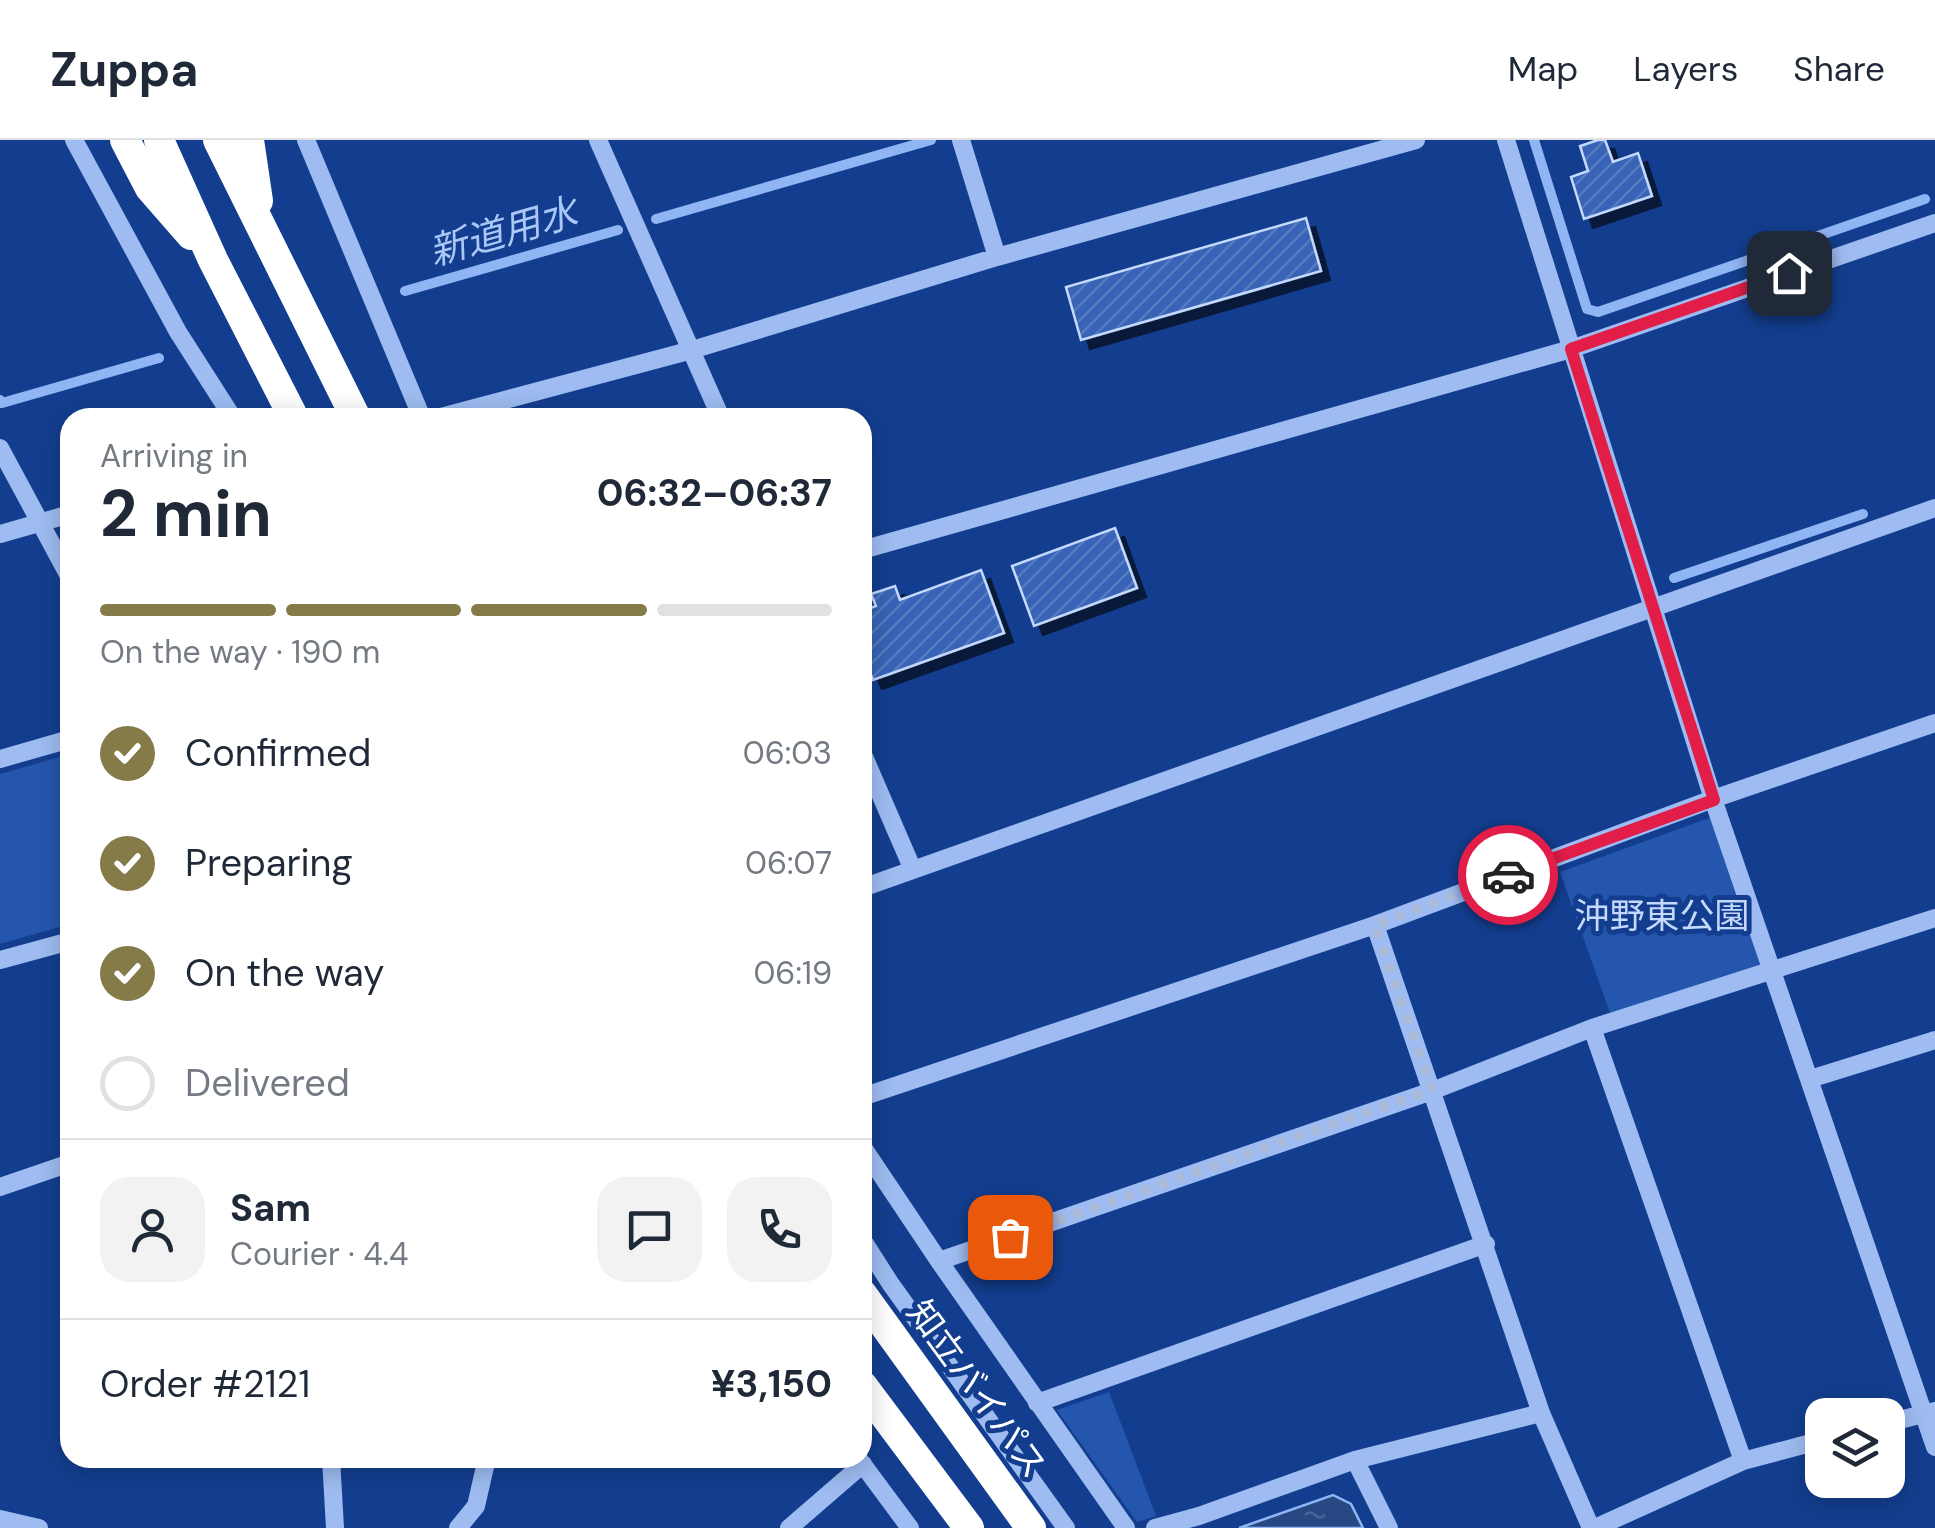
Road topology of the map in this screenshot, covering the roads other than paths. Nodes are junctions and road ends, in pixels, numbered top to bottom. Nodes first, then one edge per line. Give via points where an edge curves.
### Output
1 (74, 140) edge
2 (125, 140) edge
3 (159, 140) edge
4 (218, 140) edge
5 (249, 140) edge
6 (306, 140) edge
7 (598, 140) edge
8 (961, 140) edge
9 (1416, 140) edge
10 (1506, 140) edge
11 (1935, 223) edge
12 (263, 235) junction
13 (996, 256) junction
14 (212, 260) junction
15 (1571, 349) junction
16 (692, 350) junction
17 (226, 408) edge
18 (289, 408) edge
19 (351, 408) edge
20 (418, 408) edge
21 (474, 408) edge
22 (717, 408) edge
23 (0, 448) edge
24 (1935, 508) edge
25 (60, 517) edge
26 (39, 522) junction
27 (0, 534) edge
28 (872, 547) edge
29 (60, 560) edge
30 (1653, 607) junction
31 (1935, 723) edge
32 (60, 742) edge
33 (0, 759) edge
34 (872, 775) edge
35 (1714, 800) junction
36 (913, 870) junction
37 (872, 884) edge
38 (1935, 918) edge
39 (1375, 925) junction
40 (60, 944) edge
41 (0, 960) edge
42 (1773, 972) junction
43 (1592, 1028) junction
44 (1935, 1040) edge
45 (1810, 1080) junction
46 (1432, 1090) junction
47 (872, 1094) edge
48 (872, 1161) edge
49 (60, 1166) edge
50 (0, 1187) edge
51 (1486, 1244) junction
52 (872, 1255) edge
53 (940, 1262) junction
54 (872, 1308) edge
55 (872, 1398) edge
56 (1037, 1403) junction
57 (1929, 1412) edge
58 (1541, 1413) junction
59 (1905, 1419) edge
60 (1805, 1444) edge
61 (1935, 1447) edge
62 (1355, 1460) junction
63 (1742, 1460) junction
64 (332, 1468) edge
65 (485, 1468) edge
66 (853, 1468) edge
67 (866, 1468) edge
68 (0, 1520) edge
69 (39, 1528) edge
70 (335, 1528) edge
71 (458, 1528) edge
72 (788, 1528) edge
73 (910, 1528) edge
74 (969, 1528) edge
75 (1031, 1528) edge
76 (1066, 1528) edge
77 (1126, 1528) edge
78 (1155, 1528) edge
79 (1389, 1528) edge
80 (1593, 1528) edge

1 - 17 street
2 - 14 highway via 150,188
3 - 14 highway
4 - 12 highway
5 - 12 highway
6 - 20 street
7 - 16 street
8 - 13 street
9 - 13 street
10 - 15 street
11 - 15 street
12 - 19 highway
13 - 16 street
14 - 18 highway
15 - 28 street
15 - 30 street
16 - 21 street
16 - 22 street
23 - 26 street
24 - 30 street
25 - 26 street
26 - 27 street
26 - 29 street
30 - 35 street
30 - 36 street
31 - 35 street
32 - 33 street
34 - 36 street
35 - 39 street
35 - 42 street
36 - 37 street
38 - 42 street
39 - 46 street
39 - 47 street
40 - 41 street
42 - 43 street
42 - 45 street
43 - 46 street
43 - 63 street
44 - 45 street
45 - 57 street
46 - 51 street
46 - 53 street
48 - 53 street
49 - 50 street
51 - 56 street
51 - 58 street
52 - 76 street
53 - 56 street
54 - 75 highway, 知立バイパス
55 - 74 highway
56 - 77 street
57 - 59 street
57 - 61 street
58 - 62 street
58 - 80 street
60 - 63 street
62 - 78 street
62 - 79 street
63 - 80 street
64 - 70 street
65 - 71 street via 476,1506
66 - 72 street
67 - 73 street
68 - 69 street

